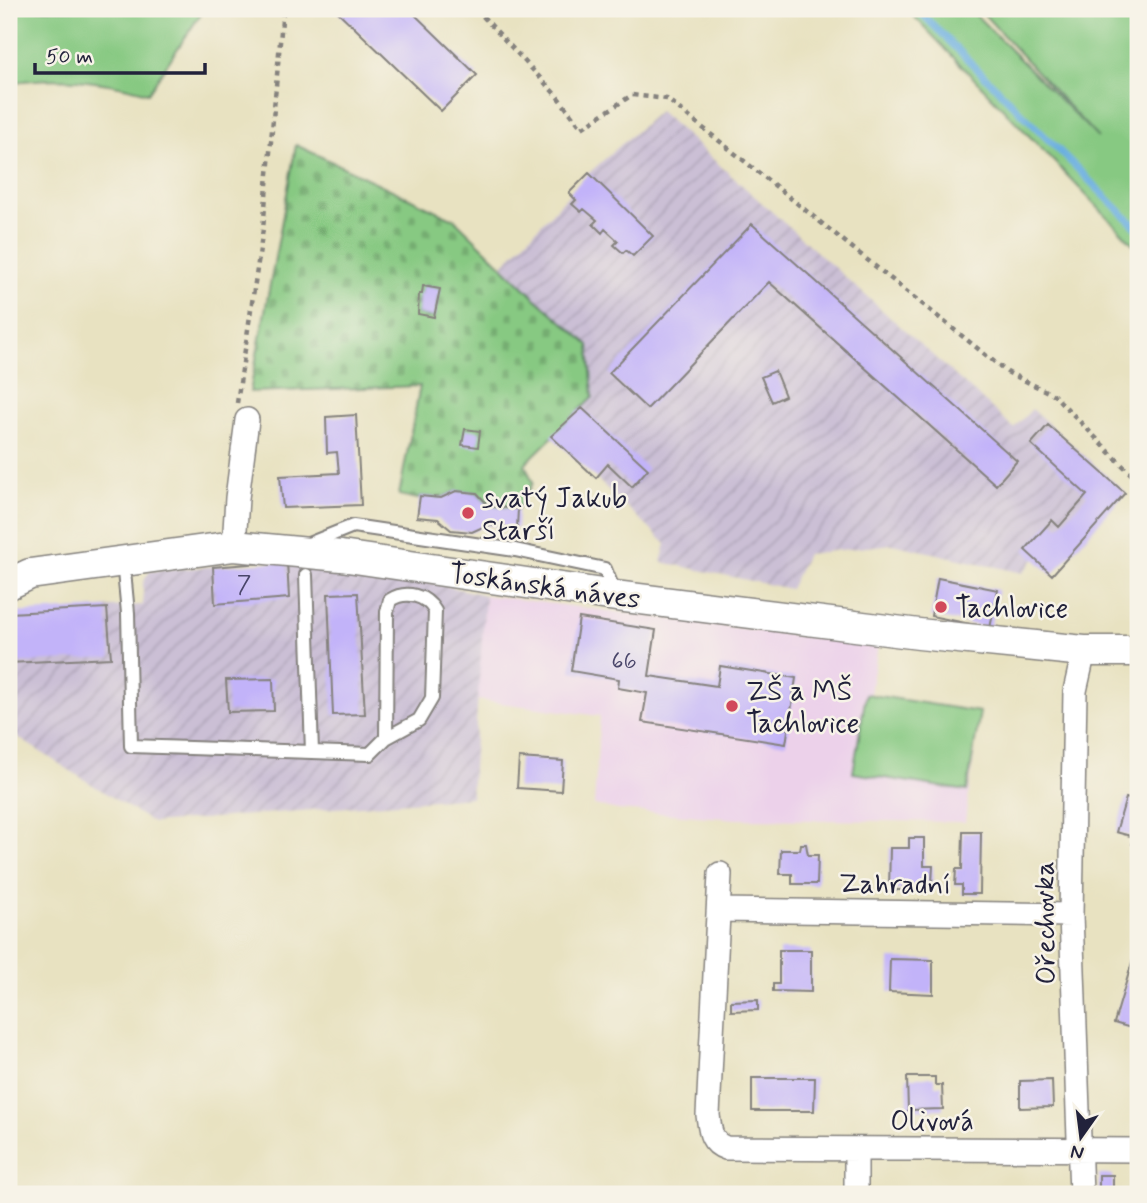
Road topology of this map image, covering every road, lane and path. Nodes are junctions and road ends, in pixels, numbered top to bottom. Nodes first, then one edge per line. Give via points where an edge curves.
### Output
1 (284, 9) edge
2 (476, 9) edge
3 (242, 417) joint
4 (1138, 498) edge
5 (234, 546) junction
6 (123, 561) junction
7 (298, 563) junction
8 (9, 584) edge
9 (1084, 651) junction
10 (1138, 651) edge
11 (386, 738) junction
12 (312, 752) junction
13 (720, 874) dead end
14 (719, 910) junction
15 (1071, 915) junction
16 (856, 1149) junction
17 (1080, 1150) junction
18 (1138, 1150) edge
19 (856, 1194) edge
20 (1081, 1194) edge

1 - 3 path
2 - 4 path via 582,128 632,95 667,99 1007,372 1054,396 1133,476
3 - 5 street
5 - 6 street, Toskánská náves
5 - 7 street, Toskánská náves
6 - 8 street, Toskánská náves via 30,574
6 - 12 lane via 131,746
7 - 9 street, Toskánská náves via 341,556 616,596
7 - 12 lane
9 - 10 street, Toskánská náves
9 - 15 street, Ořechovka via 1075,691
11 - 11 lane via 387,612 390,600 398,595 420,596 435,611 432,698 419,720
11 - 12 lane via 370,754
13 - 14 street
14 - 15 street, Zahradní
14 - 16 street, Olivová via 708,1115 711,1135 726,1149
15 - 17 street, Ořechovka
16 - 17 street, Olivová
16 - 19 street
17 - 18 street, Olivová
17 - 20 street, Ořechovka

